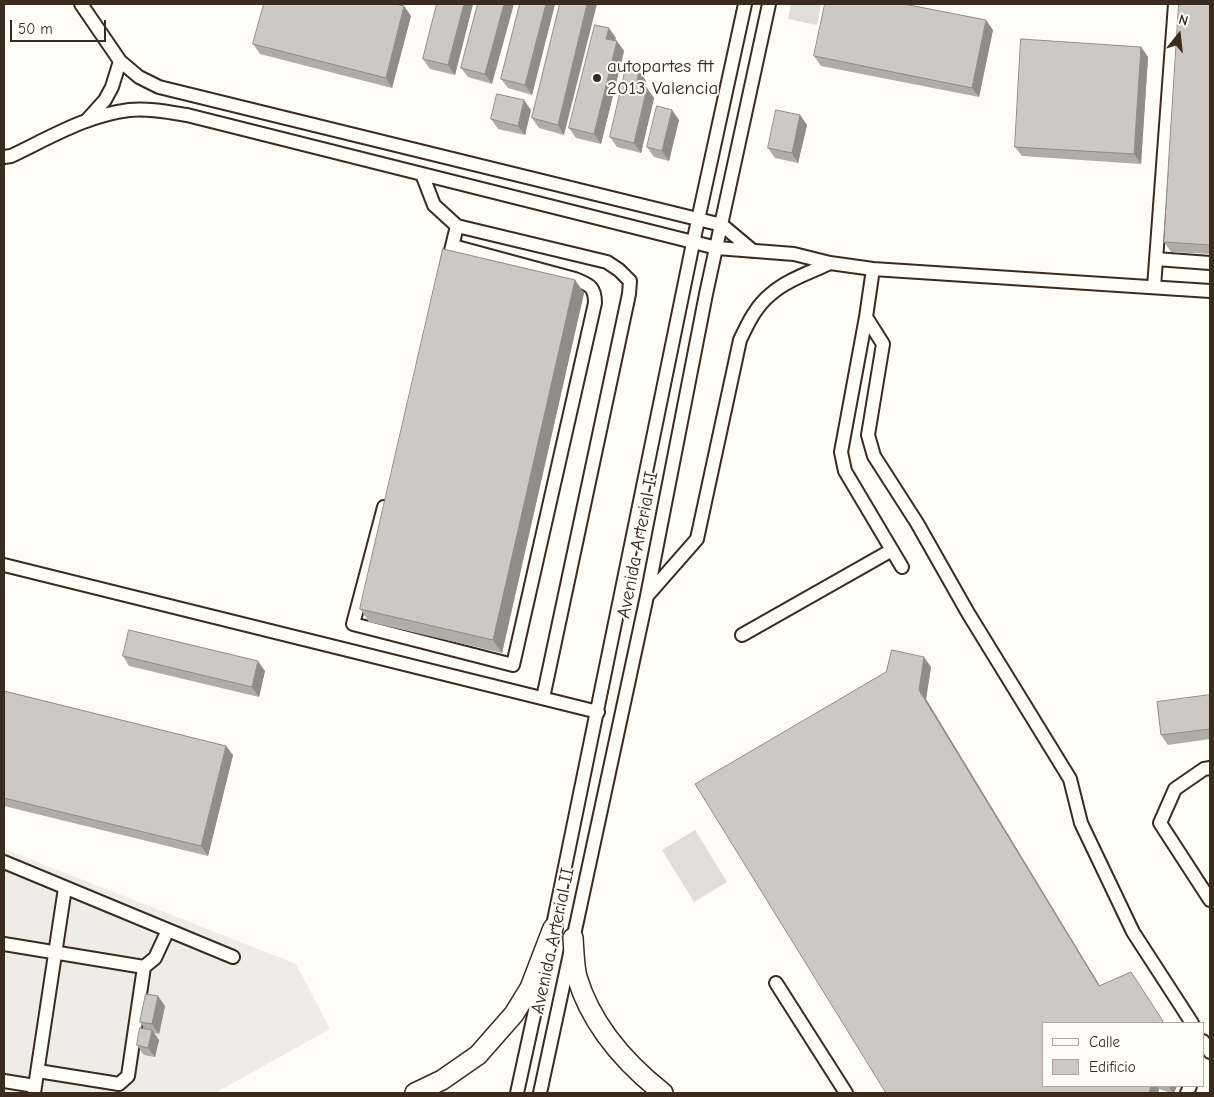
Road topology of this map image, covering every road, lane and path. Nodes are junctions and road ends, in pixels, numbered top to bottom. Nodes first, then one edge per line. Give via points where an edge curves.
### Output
1 (81, 4) edge
2 (745, 4) edge
3 (769, 4) edge
4 (1174, 4) edge
5 (120, 61) junction
6 (87, 120) junction
7 (6, 155) edge
8 (422, 174) junction
9 (698, 220) junction
10 (722, 225) junction
11 (457, 226) junction
12 (693, 243) junction
13 (453, 246) junction
14 (717, 248) junction
15 (753, 251) junction
16 (1156, 259) junction
17 (830, 263) junction
18 (1210, 263) edge
19 (873, 269) junction
20 (443, 284) edge
21 (1154, 287) junction
22 (1210, 291) edge
23 (866, 317) junction
24 (388, 492) edge
25 (892, 550) junction
26 (4, 565) edge
27 (902, 567) dead end
28 (647, 596) junction
29 (742, 635) dead end
30 (543, 698) junction
31 (598, 712) junction
32 (1210, 768) edge
33 (4, 862) edge
34 (65, 888) junction
35 (1210, 900) edge
36 (553, 928) junction
37 (168, 930) junction
38 (573, 938) junction
39 (4, 944) edge
40 (55, 952) junction
41 (233, 957) dead end
42 (144, 967) junction
43 (776, 983) dead end
44 (1191, 1022) edge
45 (38, 1070) junction
46 (4, 1081) edge
47 (35, 1090) edge
48 (415, 1093) edge
49 (517, 1093) edge
50 (540, 1093) edge
51 (663, 1093) edge
52 (846, 1093) edge

1 - 5 street
2 - 9 street, Avenida Arterial II
3 - 10 street, Avenida Arterial II
4 - 16 street
5 - 6 street via 105,100
5 - 9 street via 139,78 159,87
6 - 7 street
6 - 8 street via 129,110 187,115
8 - 11 street via 434,205
8 - 12 street
9 - 10 street
9 - 12 street, Avenida Arterial II
10 - 14 street, Avenida Arterial II
10 - 15 street
11 - 13 street
11 - 30 street via 607,262 630,281
12 - 14 street
12 - 31 street, Avenida Arterial II
13 - 20 street
13 - 24 street via 574,279 589,285 595,293 513,665 353,624
14 - 15 street
14 - 28 street, Avenida Arterial II
15 - 17 street via 794,254
16 - 18 street
16 - 21 street
17 - 19 street
17 - 28 street via 796,278 771,294 752,315 740,340 698,539
19 - 21 street
19 - 23 street
21 - 22 street
23 - 25 street via 841,452 845,471
23 - 44 street via 883,344 868,435 874,456 1070,779 1081,823 1133,932
25 - 27 street
25 - 29 street
26 - 30 street
28 - 38 street, Avenida Arterial II
30 - 31 street
31 - 36 street, Avenida Arterial II
32 - 35 street via 1175,789 1160,823
33 - 34 street
34 - 37 street
34 - 40 street
36 - 48 highway via 530,988 514,1014 478,1054 442,1080
36 - 49 street, Avenida Arterial II
37 - 41 street
37 - 42 street via 155,958
38 - 50 street, Avenida Arterial II
38 - 51 highway via 576,975 590,1010 610,1042
39 - 40 street
40 - 42 street
40 - 45 street
42 - 45 street via 128,1076 119,1084
43 - 52 street
45 - 47 street
46 - 47 street

